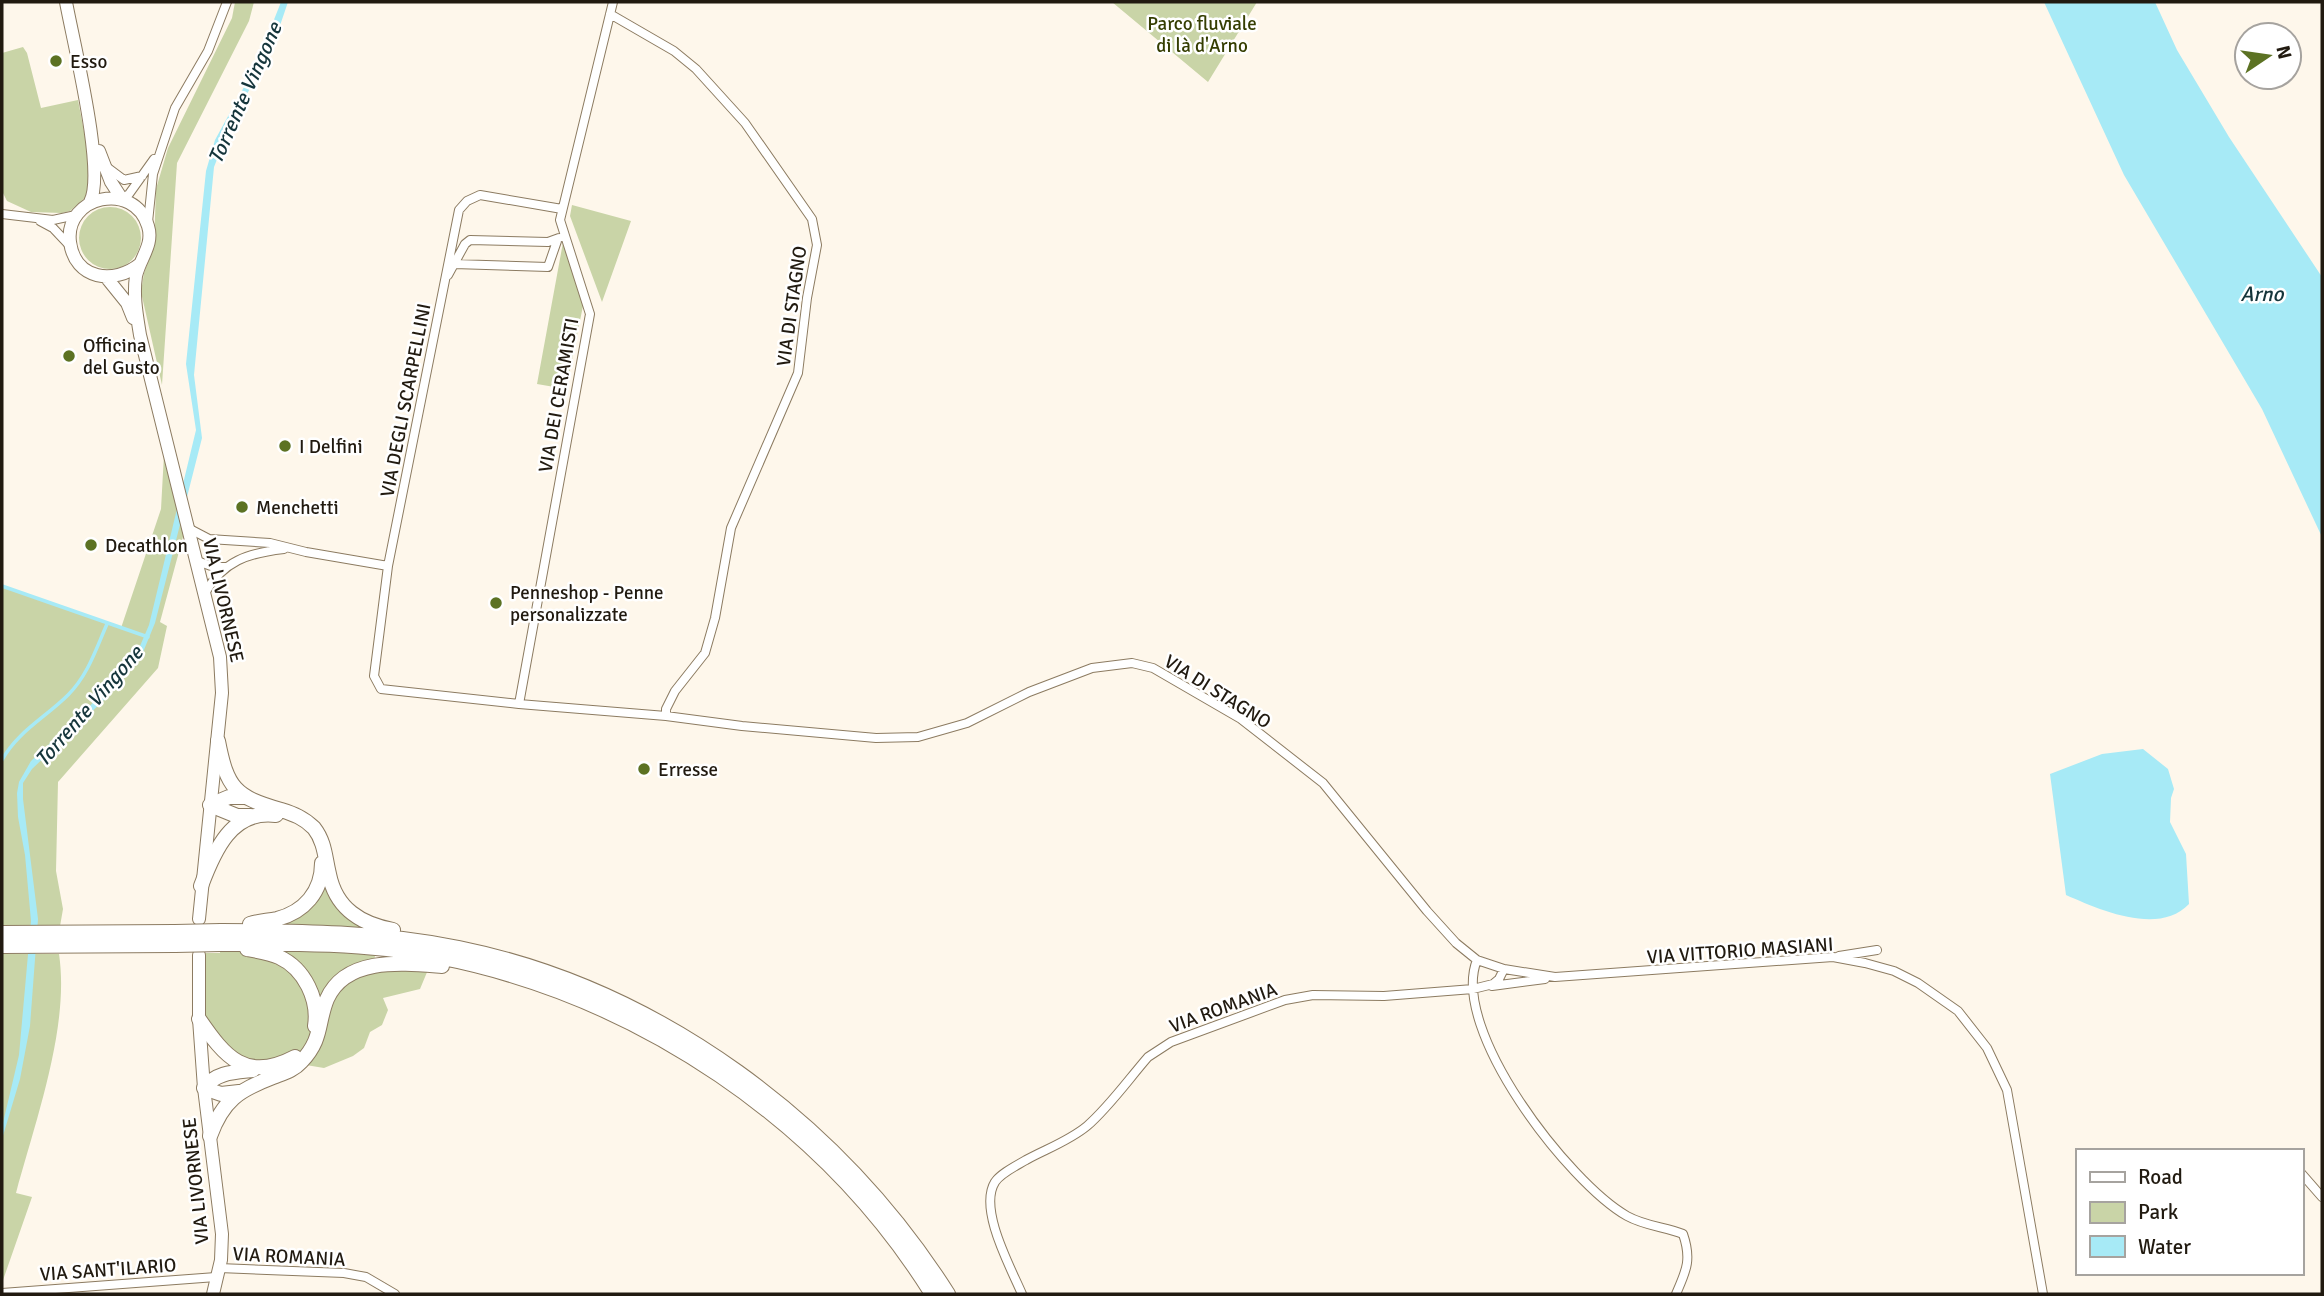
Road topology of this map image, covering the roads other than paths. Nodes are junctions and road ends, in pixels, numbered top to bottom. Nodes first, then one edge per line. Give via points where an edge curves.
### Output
1 (66, 2) edge
2 (227, 2) edge
3 (613, 2) edge
4 (610, 14) junction
5 (89, 124) junction
6 (160, 151) junction
7 (103, 162) junction
8 (142, 176) junction
9 (122, 199) junction
10 (90, 202) junction
11 (2, 205) edge
12 (562, 209) junction
13 (6, 215) edge
14 (76, 215) junction
15 (37, 219) junction
16 (148, 225) junction
17 (564, 232) junction
18 (557, 241) junction
19 (71, 247) junction
20 (140, 264) junction
21 (454, 264) junction
22 (106, 277) junction
23 (445, 281) junction
24 (139, 335) junction
25 (186, 522) junction
26 (290, 548) junction
27 (197, 561) junction
28 (225, 566) junction
29 (388, 566) junction
30 (205, 593) junction
31 (519, 704) junction
32 (666, 716) junction
33 (218, 741) junction
34 (243, 797) junction
35 (210, 804) junction
36 (251, 816) junction
37 (201, 886) junction
38 (199, 919) dead end
39 (2, 933) edge
40 (225, 938) junction
41 (59, 939) junction
42 (2, 946) edge
43 (1877, 950) dead end
44 (199, 955) dead end
45 (1833, 957) junction
46 (1477, 960) junction
47 (509, 961) junction
48 (490, 969) junction
49 (1504, 969) junction
50 (1565, 976) junction
51 (1486, 987) junction
52 (1473, 989) junction
53 (199, 1018) junction
54 (258, 1069) junction
55 (204, 1088) junction
56 (239, 1092) junction
57 (210, 1136) junction
58 (2303, 1175) edge
59 (2322, 1197) edge
60 (218, 1272) junction
61 (2, 1293) edge
62 (213, 1294) edge
63 (395, 1294) edge
64 (932, 1294) edge
65 (947, 1294) edge
66 (1022, 1294) edge
67 (1676, 1294) edge
68 (2043, 1294) edge

1 - 5 main road
2 - 6 street via 208,51 175,108
3 - 4 street
4 - 12 street, VIA DEI CERAMISTI
4 - 32 street, VIA DI STAGNO via 674,51 745,123 812,219 817,245 798,373 731,528 705,653 675,691
5 - 7 main road
5 - 10 main road via 96,174
6 - 8 street
6 - 16 street
7 - 8 street via 124,180
7 - 9 main road
8 - 9 street
9 - 10 main road
9 - 16 main road via 134,205
10 - 14 main road
11 - 13 street
12 - 17 street, VIA DEI CERAMISTI
12 - 23 street, VIA DEGLI SCARPELLINI via 480,195 467,201 459,210
13 - 15 street
14 - 15 street
14 - 19 main road
15 - 19 street
16 - 20 main road, VIA LIVORNESE via 150,239
17 - 18 street
17 - 31 street, VIA DEI CERAMISTI via 590,314
18 - 21 street via 470,240
18 - 21 street via 548,267
19 - 22 main road, VIA LIVORNESE via 84,268
20 - 22 main road via 130,272
20 - 24 main road, VIA LIVORNESE via 135,288
21 - 23 street
22 - 24 main road, VIA LIVORNESE via 127,303
23 - 29 street, VIA DEGLI SCARPELLINI
24 - 25 main road, VIA LIVORNESE
25 - 26 street via 209,539
25 - 27 main road, VIA LIVORNESE
26 - 28 street
26 - 29 street
27 - 28 street
27 - 30 main road, VIA LIVORNESE
28 - 30 street
29 - 31 street, VIA DI STAGNO via 374,676 381,688
30 - 33 main road, VIA LIVORNESE via 220,657
31 - 32 street, VIA DI STAGNO
32 - 46 street, VIA DI STAGNO via 876,738 918,737 967,723 1092,668 1132,663 1153,668 1241,719 1323,783 1427,911
33 - 34 highway via 228,779
33 - 35 main road, VIA LIVORNESE
34 - 35 highway
34 - 47 highway via 297,815 313,827 323,843 336,896 355,917 378,928 490,950
35 - 36 highway via 237,816
35 - 37 main road, VIA LIVORNESE
36 - 37 highway via 228,833
36 - 40 highway via 279,815 304,826 318,846 320,879 313,896 295,912
37 - 38 main road, VIA LIVORNESE
39 - 41 highway
40 - 41 highway, bridge
40 - 47 highway via 315,931 397,938
40 - 48 highway via 404,951
40 - 54 highway via 290,964 313,998 317,1014 308,1044 282,1064
41 - 42 highway
43 - 45 street
44 - 53 main road, VIA LIVORNESE
45 - 50 street, VIA VITTORIO MASIANI
45 - 68 street, VIA VITTORIO MASIANI via 1884,968 1919,983 1958,1011 1987,1048 2007,1090
46 - 49 street, VIA DI STAGNO
46 - 52 street
47 - 65 highway via 647,1017 757,1086 868,1188
48 - 56 highway via 390,963 346,976 327,999 320,1034 300,1064
48 - 64 highway via 609,1013 691,1056 750,1097 833,1170 884,1227
49 - 50 street, VIA VITTORIO MASIANI
49 - 51 street via 1497,981
50 - 51 street, VIA ROMANIA
51 - 52 street, VIA ROMANIA
52 - 66 street, VIA ROMANIA via 1285,999 1182,1037 1148,1057 1087,1125 994,1183 992,1220
52 - 67 street via 1483,1035 1514,1093 1581,1178 1627,1216 1683,1234 1689,1250 1687,1268
53 - 54 highway via 223,1052
53 - 55 main road, VIA LIVORNESE
54 - 55 highway via 222,1075
55 - 56 highway via 221,1094
55 - 57 main road, VIA LIVORNESE
56 - 57 highway
57 - 60 main road, VIA LIVORNESE via 222,1234
58 - 59 street
60 - 61 street, VIA SANT'ILARIO
60 - 62 main road, VIA LIVORNESE
60 - 63 street, VIA ROMANIA via 344,1273 366,1276

